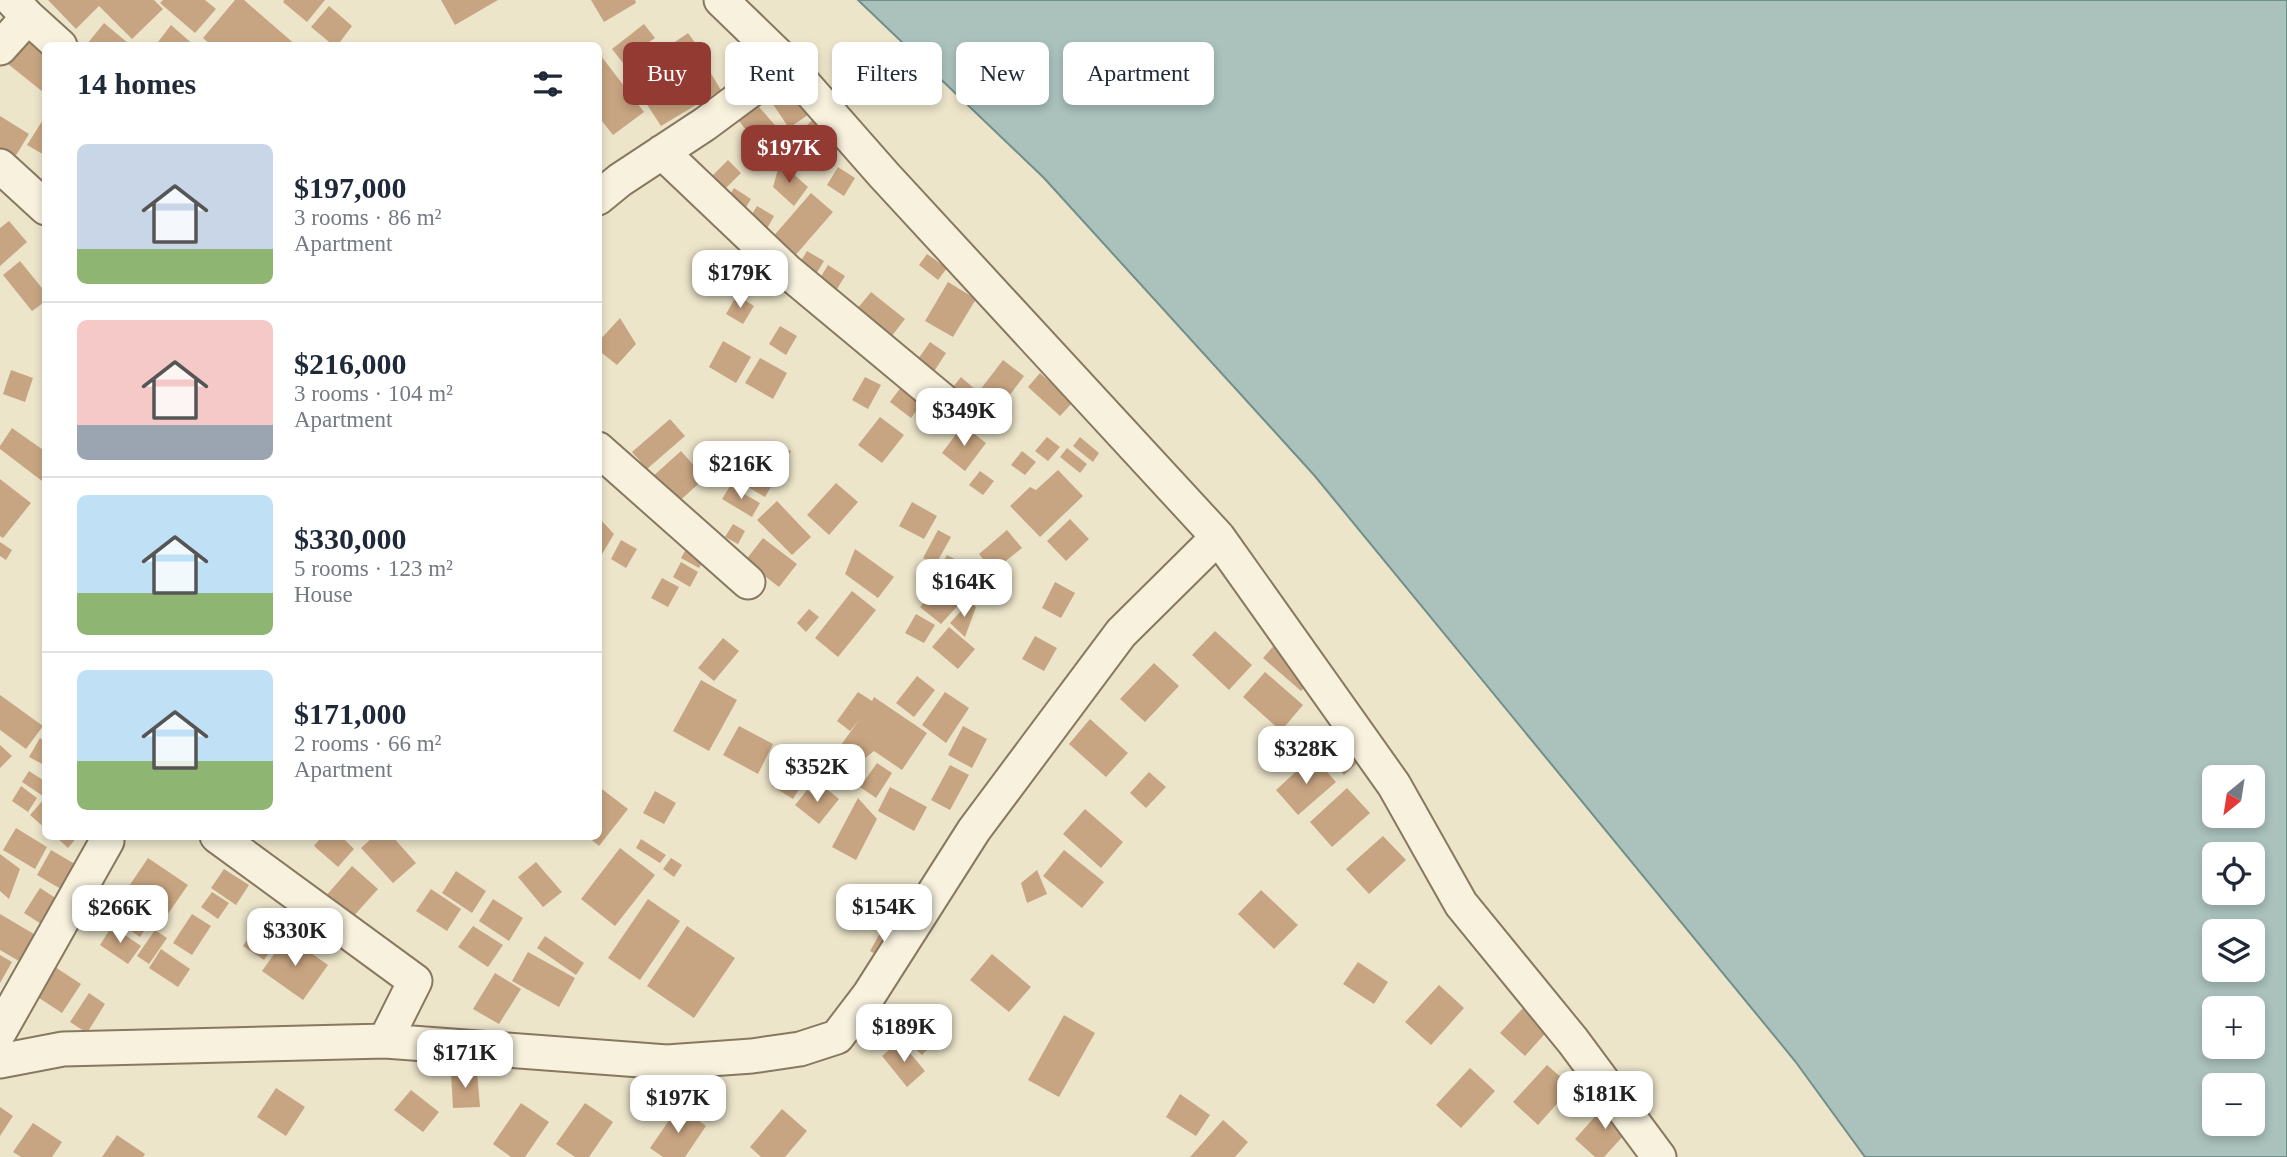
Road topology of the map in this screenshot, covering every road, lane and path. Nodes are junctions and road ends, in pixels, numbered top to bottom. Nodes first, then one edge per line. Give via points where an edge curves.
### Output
1 (721, 0) edge
2 (20, 8) edge
3 (56, 42) edge
4 (764, 42) edge
5 (0, 48) edge
6 (818, 100) edge
7 (728, 105) edge
8 (662, 152) junction
9 (0, 166) edge
10 (602, 195) edge
11 (42, 204) edge
12 (954, 410) dead end
13 (602, 453) edge
14 (1219, 537) junction
15 (748, 582) dead end
16 (107, 840) edge
17 (222, 840) edge
18 (0, 1031) edge
19 (385, 1041) junction
20 (0, 1061) edge
21 (1659, 1157) edge

1 - 4 street
2 - 3 street
2 - 5 street
6 - 14 street
7 - 8 street
8 - 10 street
8 - 12 street via 788,271
9 - 11 street
13 - 15 street
14 - 19 street via 1121,633 974,830 869,995 837,1037 800,1049 667,1062
14 - 21 street via 1394,785 1461,904 1573,1041
16 - 18 street
17 - 19 street via 415,981
19 - 20 street via 63,1049

